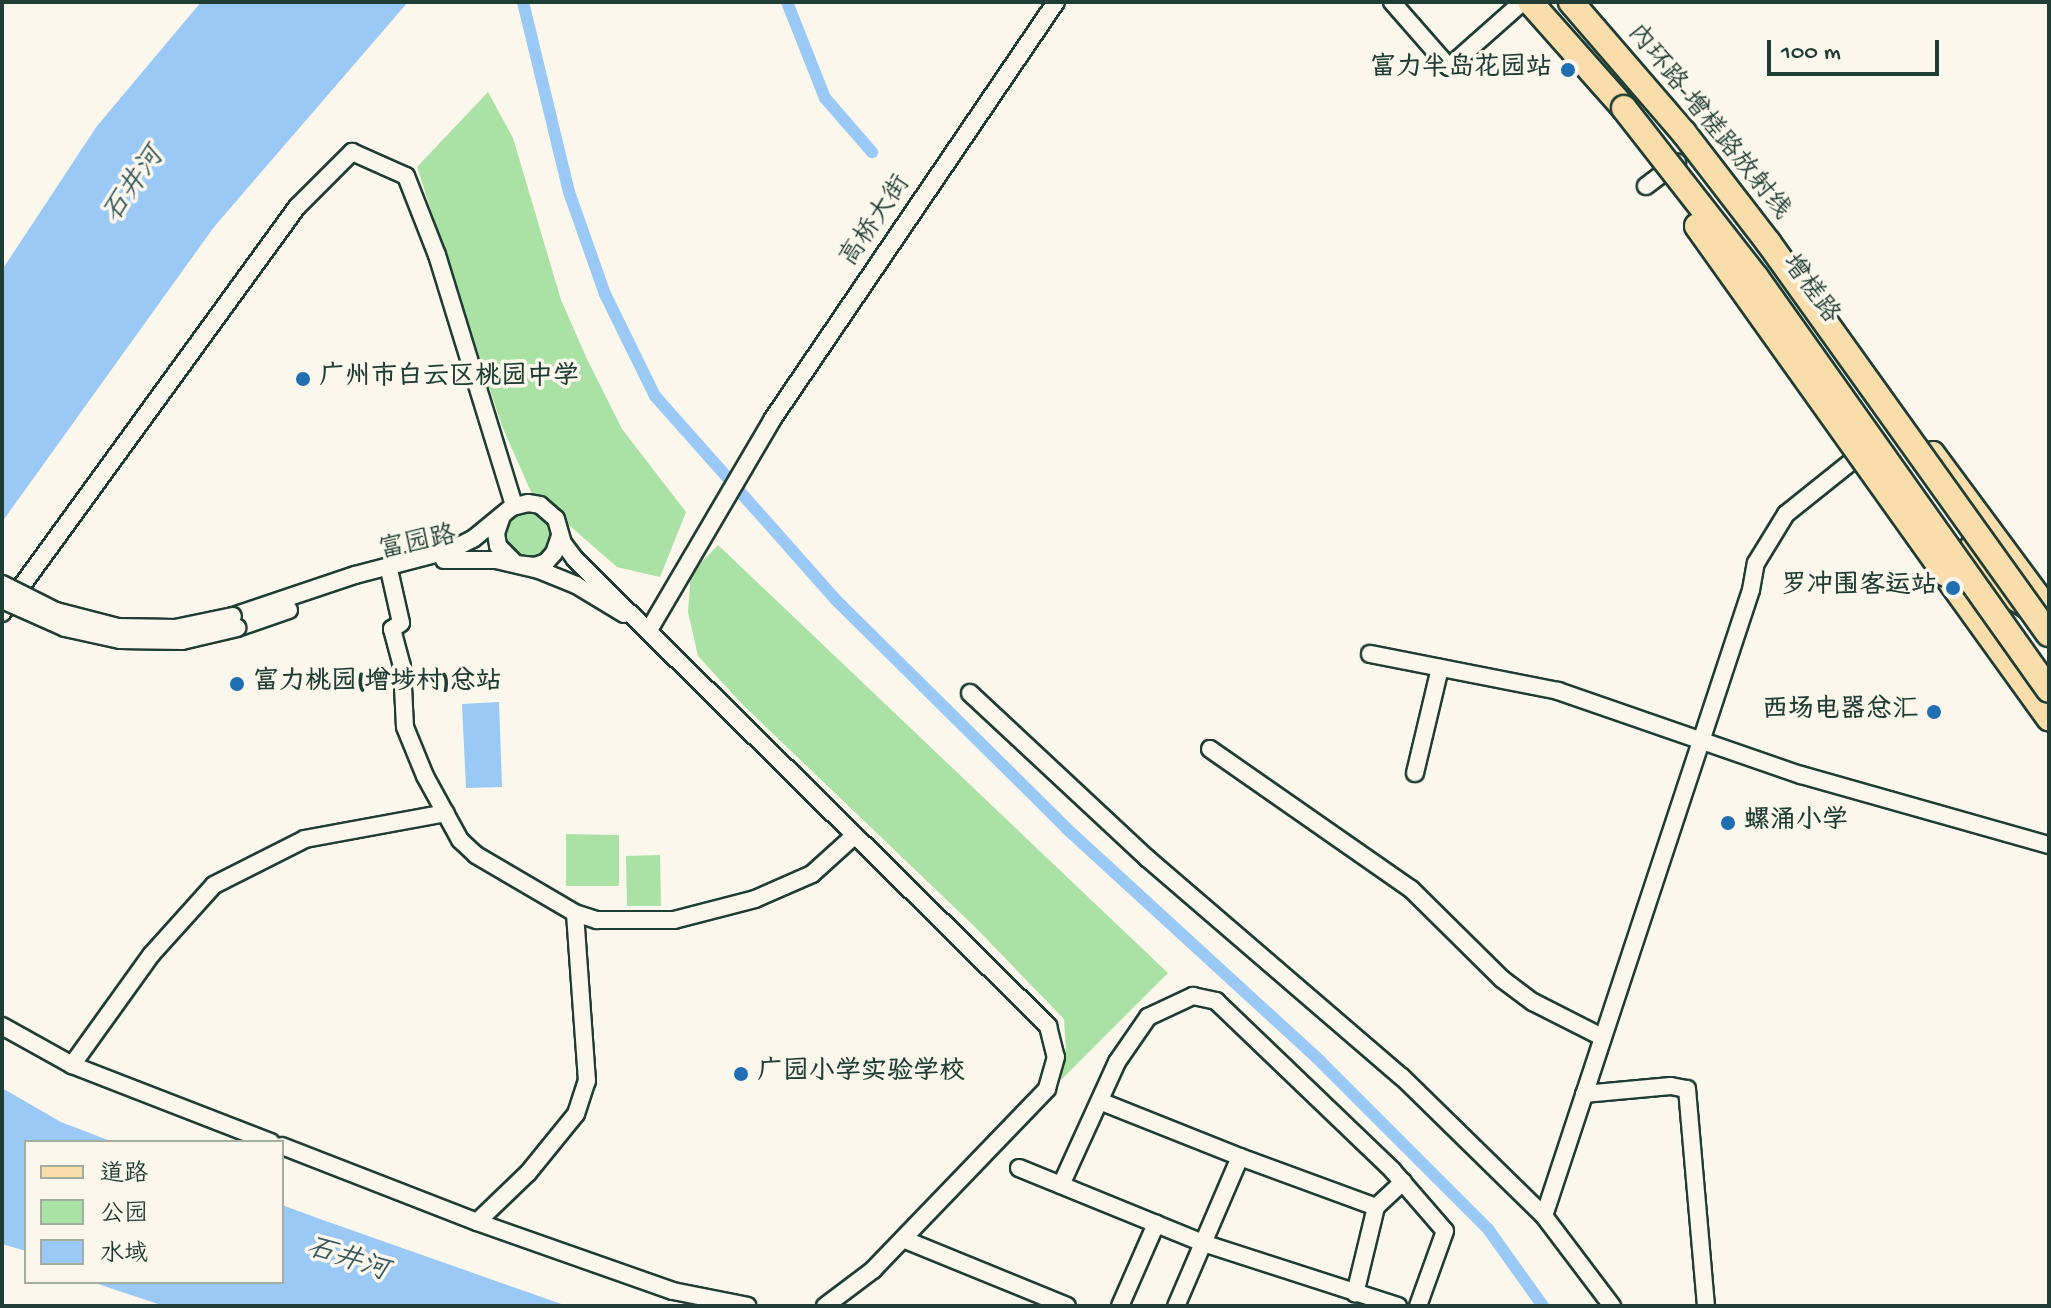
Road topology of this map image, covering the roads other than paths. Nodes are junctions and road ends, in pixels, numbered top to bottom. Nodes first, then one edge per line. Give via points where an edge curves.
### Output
1 (1056, 2) edge
2 (1392, 2) edge
3 (1557, 2) edge
4 (1579, 2) edge
5 (1526, 3) edge
6 (1644, 71) junction
7 (1636, 107) junction
8 (1672, 167) junction
9 (1646, 186) dead end
10 (1818, 294) junction
11 (1831, 345) junction
12 (1850, 411) junction
13 (1866, 450) junction
14 (508, 511) junction
15 (560, 536) junction
16 (1994, 553) junction
17 (521, 566) junction
18 (390, 574) junction
19 (2, 584) edge
20 (2005, 593) junction
21 (2, 600) edge
22 (2049, 612) edge
23 (2, 613) edge
24 (2049, 621) edge
25 (235, 622) junction
26 (649, 630) junction
27 (2049, 634) edge
28 (2014, 641) junction
29 (2049, 648) edge
30 (1370, 654) dead end
31 (1440, 668) junction
32 (2045, 685) edge
33 (970, 693) dead end
34 (2049, 698) edge
35 (2049, 718) edge
36 (1699, 740) junction
37 (1210, 749) dead end
38 (1415, 773) dead end
39 (446, 813) junction
40 (854, 836) junction
41 (2049, 845) edge
42 (575, 913) junction
43 (2, 1026) edge
44 (1602, 1037) junction
45 (72, 1065) junction
46 (1584, 1094) junction
47 (1102, 1102) junction
48 (266, 1140) edge
49 (284, 1147) edge
50 (1240, 1157) junction
51 (1019, 1168) dead end
52 (1403, 1182) junction
53 (1061, 1185) junction
54 (1376, 1207) junction
55 (1544, 1216) junction
56 (477, 1222) junction
57 (1156, 1224) junction
58 (903, 1239) junction
59 (1203, 1243) junction
60 (1355, 1294) junction
61 (748, 1306) edge
62 (825, 1306) edge
63 (1067, 1306) edge
64 (1120, 1306) edge
65 (1176, 1306) edge
66 (1398, 1306) edge
67 (1418, 1306) edge
68 (1612, 1306) edge
69 (1706, 1306) edge

1 - 26 street, 高桥大街 via 796,385
2 - 5 street via 1449,67
3 - 7 main road, 增槎路
4 - 6 main road
4 - 16 highway, 内环路-增槎路放射线, bridge via 1732,194
5 - 7 highway
5 - 8 main road, 增槎路
6 - 7 main road
6 - 10 main road
7 - 11 main road, 增槎路 via 1738,219
7 - 32 highway, 增槎路, bridge
7 - 35 highway, bridge via 1682,204
8 - 9 street
8 - 12 main road, 增槎路
10 - 11 main road
10 - 22 main road
11 - 20 main road, 增槎路
12 - 13 main road
12 - 28 main road, 增槎路 via 1980,578
13 - 28 main road via 1962,582
13 - 36 street via 1786,514 1756,563
14 - 15 street via 528,503 545,507 556,519
14 - 17 street via 496,533 498,546
14 - 23 street via 437,255 406,176 352,152 297,207
14 - 25 street, 富园路 via 451,550 355,575
15 - 17 street via 546,562
15 - 26 street via 575,559
16 - 22 highway, bridge
16 - 27 highway, bridge
17 - 18 street, 富园路 via 463,557
17 - 26 street, 富园路 via 576,585
18 - 25 street, 富园路
18 - 39 street via 401,623 392,629 402,666 405,727 412,751
19 - 25 street, bridge via 56,611 118,627
20 - 24 main road, 增槎路
20 - 29 street
21 - 25 street, bridge via 53,624 120,640 182,641
26 - 40 street
28 - 32 main road, 增槎路
30 - 31 street
31 - 36 street via 1558,691
31 - 38 street
32 - 34 main road, 增槎路
33 - 55 street via 1147,858 1402,1077
36 - 41 street via 1801,775
36 - 44 street
37 - 44 street via 1411,889 1502,979
39 - 42 street via 460,840 476,855
39 - 45 street via 305,839 214,885 151,955
40 - 42 street via 812,874 755,899 674,920 597,920
40 - 58 street via 1048,1026 1056,1057 1047,1089
42 - 56 street via 587,1081 576,1114 528,1173
43 - 45 street
44 - 46 street
45 - 48 street
46 - 55 street
46 - 69 street via 1687,1089
47 - 50 street
47 - 52 street via 1117,1062 1148,1017 1193,996 1216,1001
47 - 53 street
49 - 56 street
50 - 54 street
50 - 59 street
51 - 53 street
52 - 54 street
52 - 67 street via 1445,1231
53 - 57 street
54 - 60 street
55 - 68 street
56 - 61 street via 673,1291
57 - 59 street
57 - 64 street
58 - 62 street
58 - 63 street
59 - 60 street
59 - 65 street
60 - 66 street

